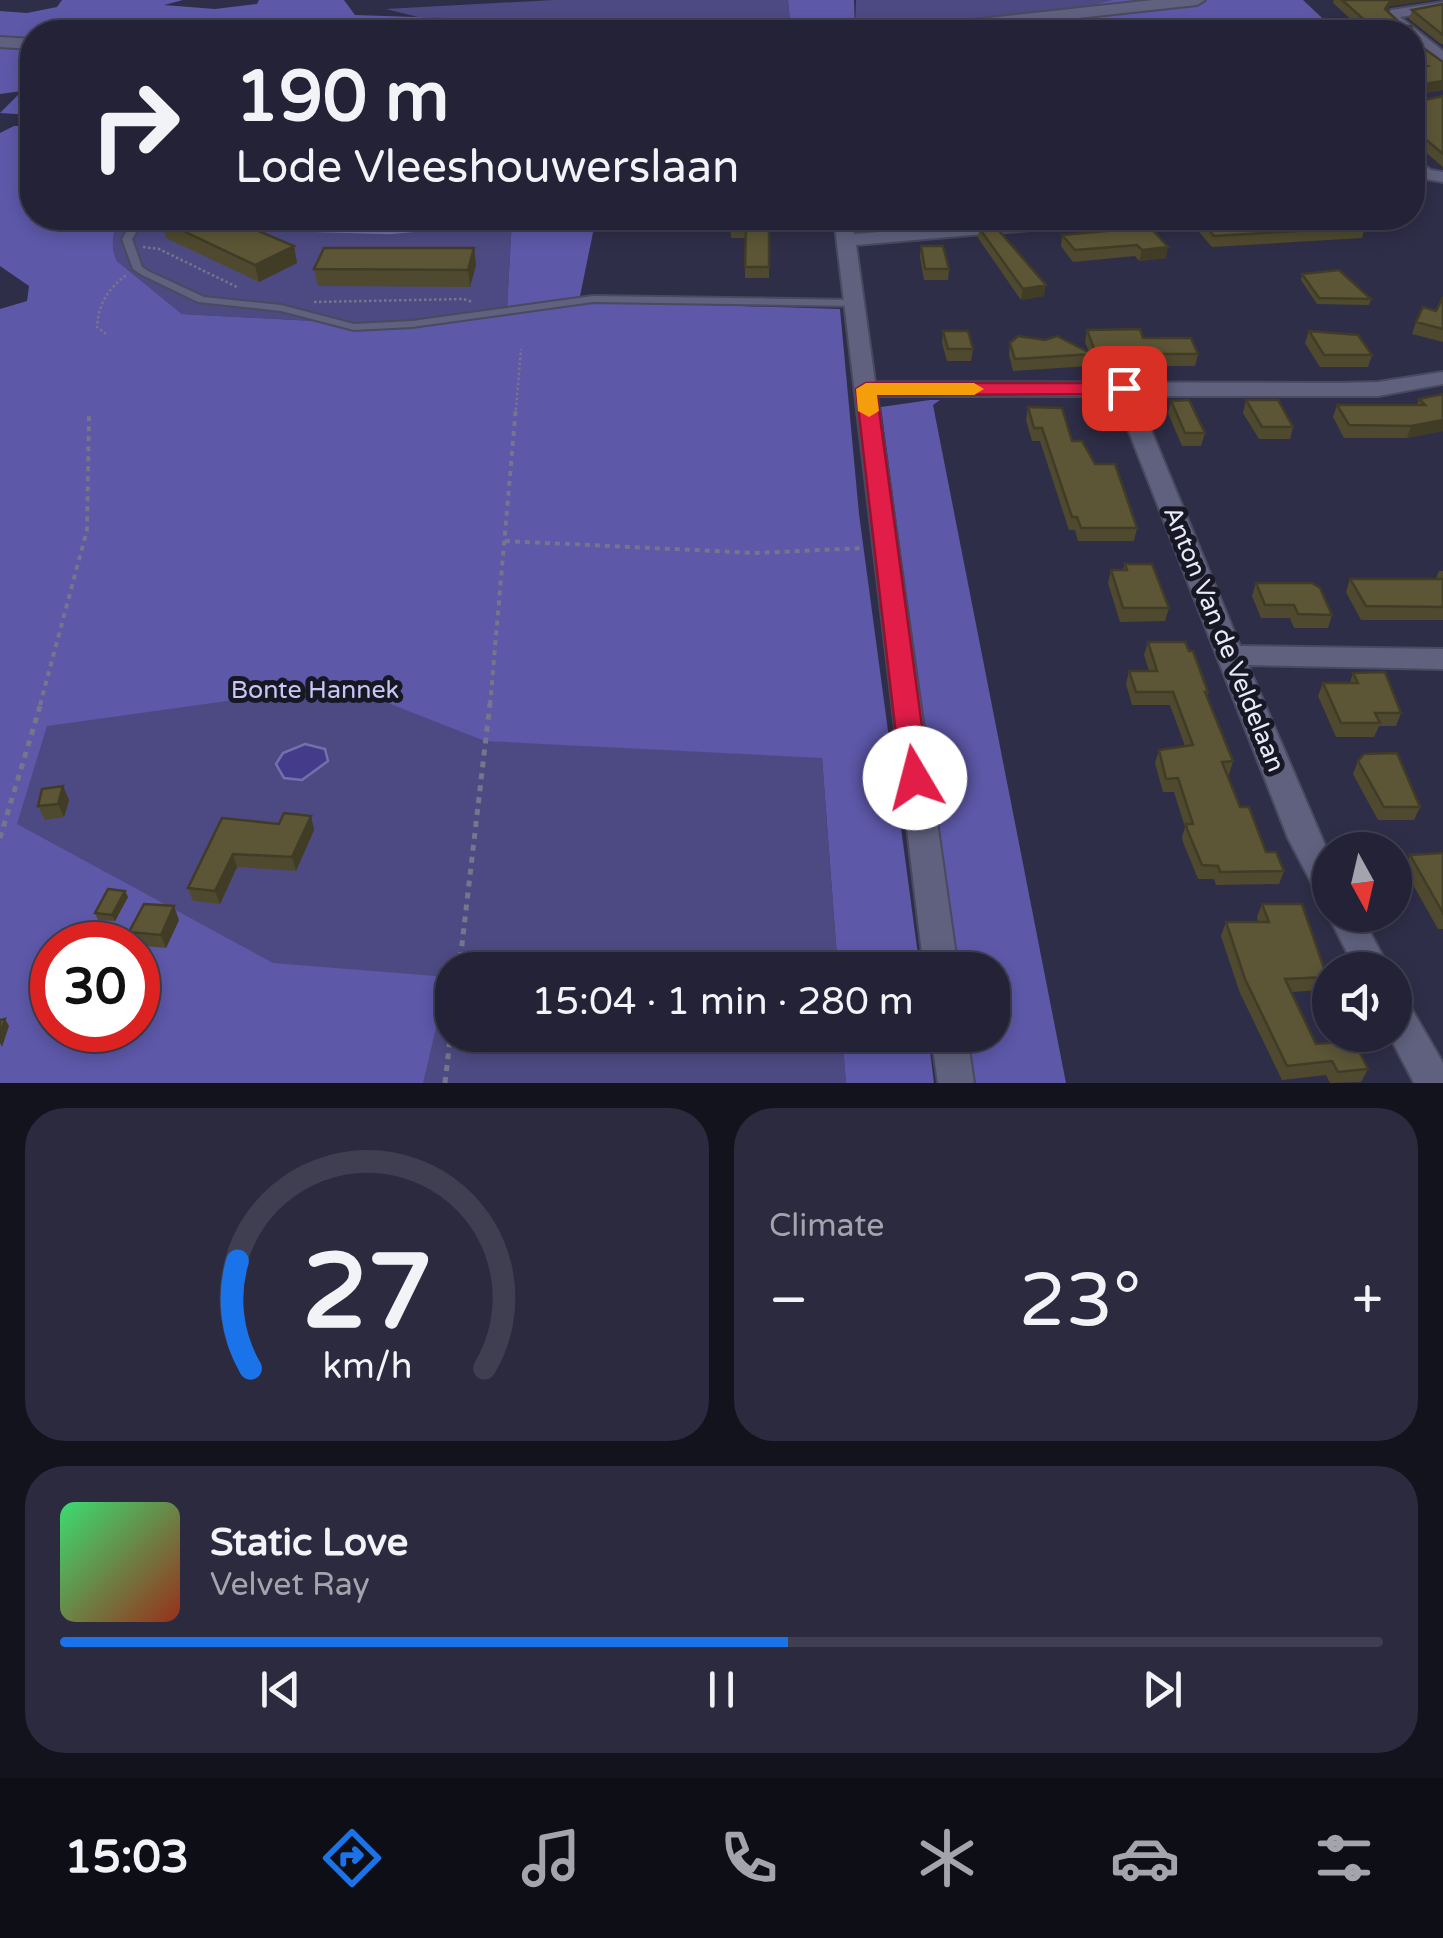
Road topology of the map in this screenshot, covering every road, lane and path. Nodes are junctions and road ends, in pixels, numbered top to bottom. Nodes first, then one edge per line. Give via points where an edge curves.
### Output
1 (1196, 0) edge
2 (1443, 6) edge
3 (1015, 20) edge
4 (1396, 20) edge
5 (133, 230) edge
6 (845, 230) edge
7 (966, 230) edge
8 (846, 240) junction
9 (133, 248) junction
10 (139, 269) junction
11 (854, 303) junction
12 (231, 305) junction
13 (296, 311) junction
14 (496, 312) junction
15 (106, 334) dead end
16 (521, 349) dead end
17 (1443, 378) edge
18 (1124, 388) junction
19 (866, 389) junction
20 (90, 414) dead end
21 (505, 541) junction
22 (884, 547) junction
23 (1230, 656) junction
24 (1443, 659) edge
25 (0, 838) edge
26 (1312, 853) edge
27 (461, 952) edge
28 (939, 952) edge
29 (1412, 1044) edge
30 (449, 1052) edge
31 (952, 1052) edge
32 (1443, 1082) edge
33 (445, 1083) edge
34 (956, 1083) edge

1 - 3 street
2 - 4 street via 1396,13
5 - 9 lane via 127,239
6 - 8 street
7 - 8 street
8 - 11 street
9 - 10 lane
9 - 12 path via 159,248 237,286
10 - 12 lane via 194,298
10 - 15 path via 114,282 100,309 98,327
11 - 14 lane via 593,300
11 - 19 street
12 - 13 lane
13 - 14 lane via 354,327
13 - 14 path via 326,298 463,298
16 - 21 path
17 - 18 street via 1360,390
18 - 19 street
18 - 23 street, Anton Van de Veldelaan
19 - 22 street
20 - 25 path via 88,530
21 - 22 path via 756,553
21 - 27 path
22 - 28 street
23 - 24 street
23 - 26 street, Anton Van de Veldelaan
29 - 32 street via 1428,1074
30 - 33 path
31 - 34 street

